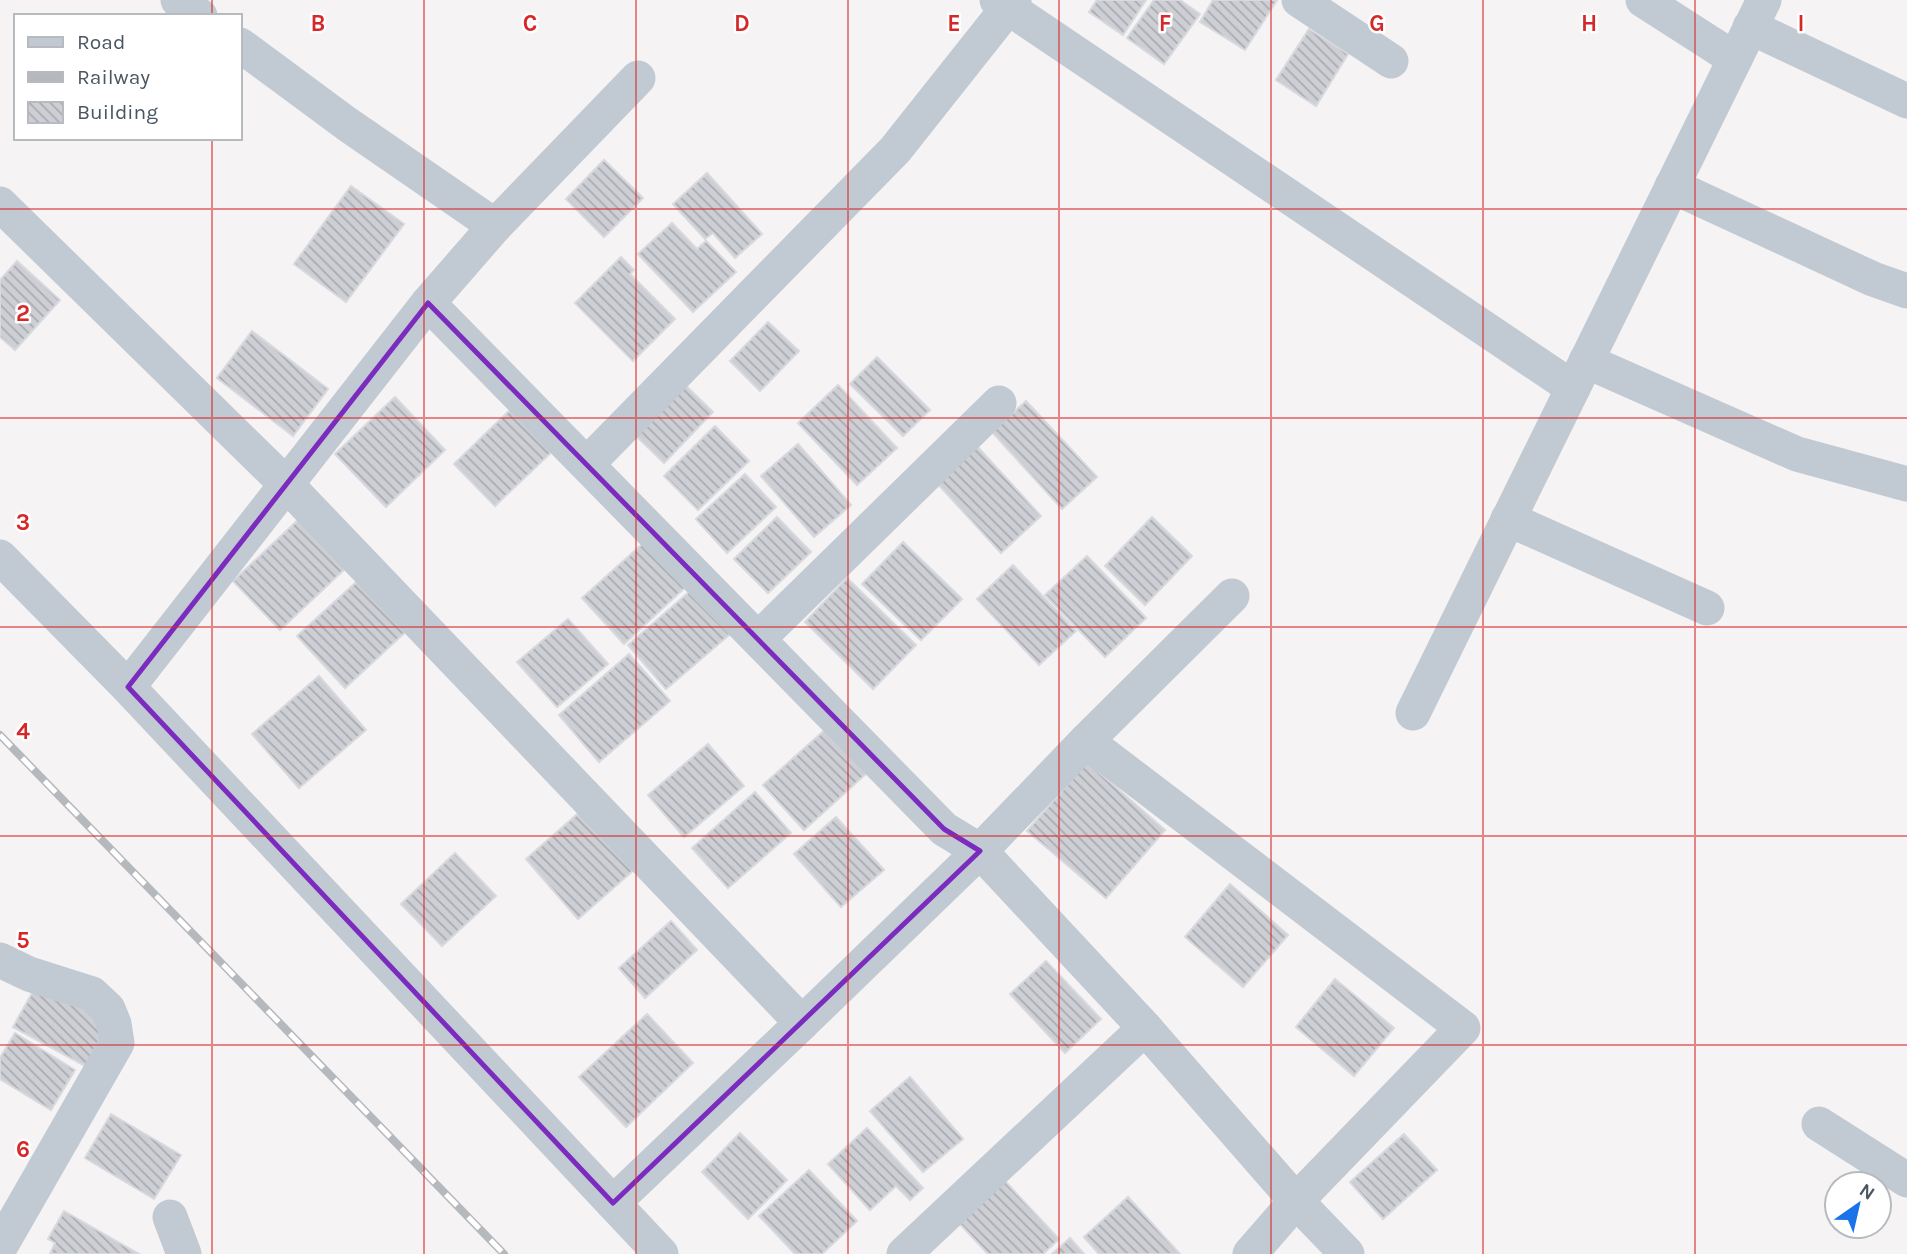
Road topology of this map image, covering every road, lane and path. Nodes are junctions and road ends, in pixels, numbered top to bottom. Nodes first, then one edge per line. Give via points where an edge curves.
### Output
1 (178, 0) edge
2 (1300, 0) edge
3 (1643, 0) edge
4 (1006, 3) edge
5 (197, 14) edge
6 (1757, 14) edge
7 (242, 46) edge
8 (1735, 59) junction
9 (1391, 61) dead end
10 (638, 78) dead end
11 (1907, 101) edge
12 (1672, 186) junction
13 (0, 204) edge
14 (495, 226) junction
15 (1907, 291) edge
16 (428, 303) junction
17 (1579, 375) junction
18 (999, 403) dead end
19 (587, 464) junction
20 (1907, 484) edge
21 (287, 485) junction
22 (1508, 519) junction
23 (0, 557) edge
24 (1232, 596) dead end
25 (1707, 608) dead end
26 (758, 639) junction
27 (128, 687) junction
28 (1413, 713) dead end
29 (1086, 741) junction
30 (980, 851) junction
31 (0, 960) edge
32 (802, 1023) junction
33 (1145, 1028) junction
34 (1819, 1124) dead end
35 (1907, 1180) edge
36 (1296, 1201) junction
37 (613, 1203) junction
38 (170, 1217) dead end
39 (0, 1247) edge
40 (184, 1254) edge
41 (662, 1254) edge
42 (904, 1254) edge
43 (1250, 1254) edge
44 (1348, 1254) edge

1 - 5 street
2 - 9 street
3 - 8 street
4 - 17 street
4 - 19 street via 895,150
6 - 8 street
6 - 11 street
7 - 14 street
8 - 12 street
10 - 14 street
12 - 15 street
12 - 17 street
13 - 21 street
14 - 16 street
16 - 19 street
16 - 21 street
17 - 20 street via 1797,454
17 - 22 street
18 - 26 street
19 - 26 street
21 - 27 street
21 - 32 street
22 - 25 street
22 - 28 street
23 - 27 street
24 - 29 street
26 - 30 street via 944,828
27 - 37 street
29 - 30 street
29 - 36 street via 1463,1028
30 - 32 street
30 - 33 street
31 - 39 street via 92,994 108,1009 117,1043
32 - 37 street
33 - 36 street
33 - 42 street
34 - 35 street
36 - 43 street
36 - 44 street
37 - 41 street
38 - 40 street

